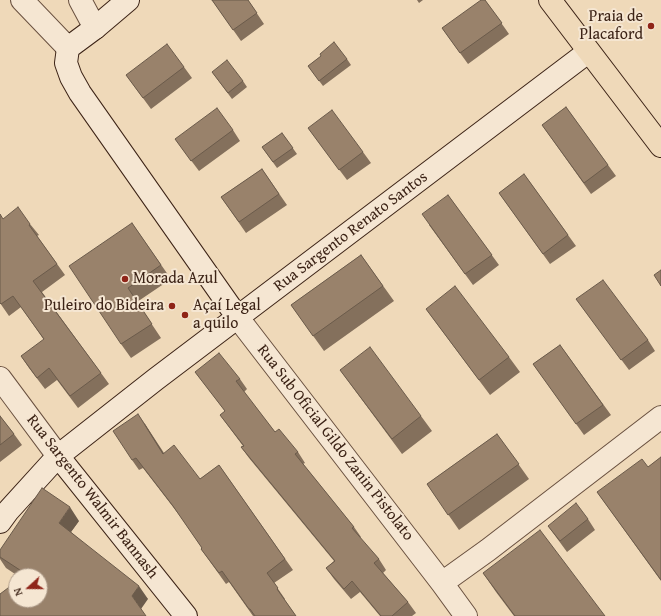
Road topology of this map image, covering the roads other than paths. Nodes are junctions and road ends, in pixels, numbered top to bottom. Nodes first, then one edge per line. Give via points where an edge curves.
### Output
1 (22, 0) edge
2 (80, 0) edge
3 (128, 0) edge
4 (550, 0) edge
5 (95, 28) junction
6 (68, 48) junction
7 (588, 52) junction
8 (661, 146) edge
9 (238, 318) junction
10 (0, 378) edge
11 (661, 417) edge
12 (58, 456) junction
13 (0, 522) edge
14 (442, 583) junction
15 (186, 616) edge
16 (466, 616) edge

1 - 6 main road
2 - 5 main road
3 - 5 main road
4 - 7 main road
5 - 6 main road
6 - 9 main road, Rua Sub Oficial Gildo Zanin Pistolato via 66,63 80,93
7 - 8 main road
7 - 9 main road, Rua Sargento Renato Santos
9 - 12 main road, Rua Sargento Renato Santos
9 - 14 main road, Rua Sub Oficial Gildo Zanin Pistolato
10 - 12 main road, Rua Sargento Walmir Bannash
11 - 14 main road
12 - 13 main road, Rua Sargento Renato Santos
12 - 15 main road, Rua Sargento Walmir Bannash
14 - 16 main road, Rua Sub Oficial Gildo Zanin Pistolato

